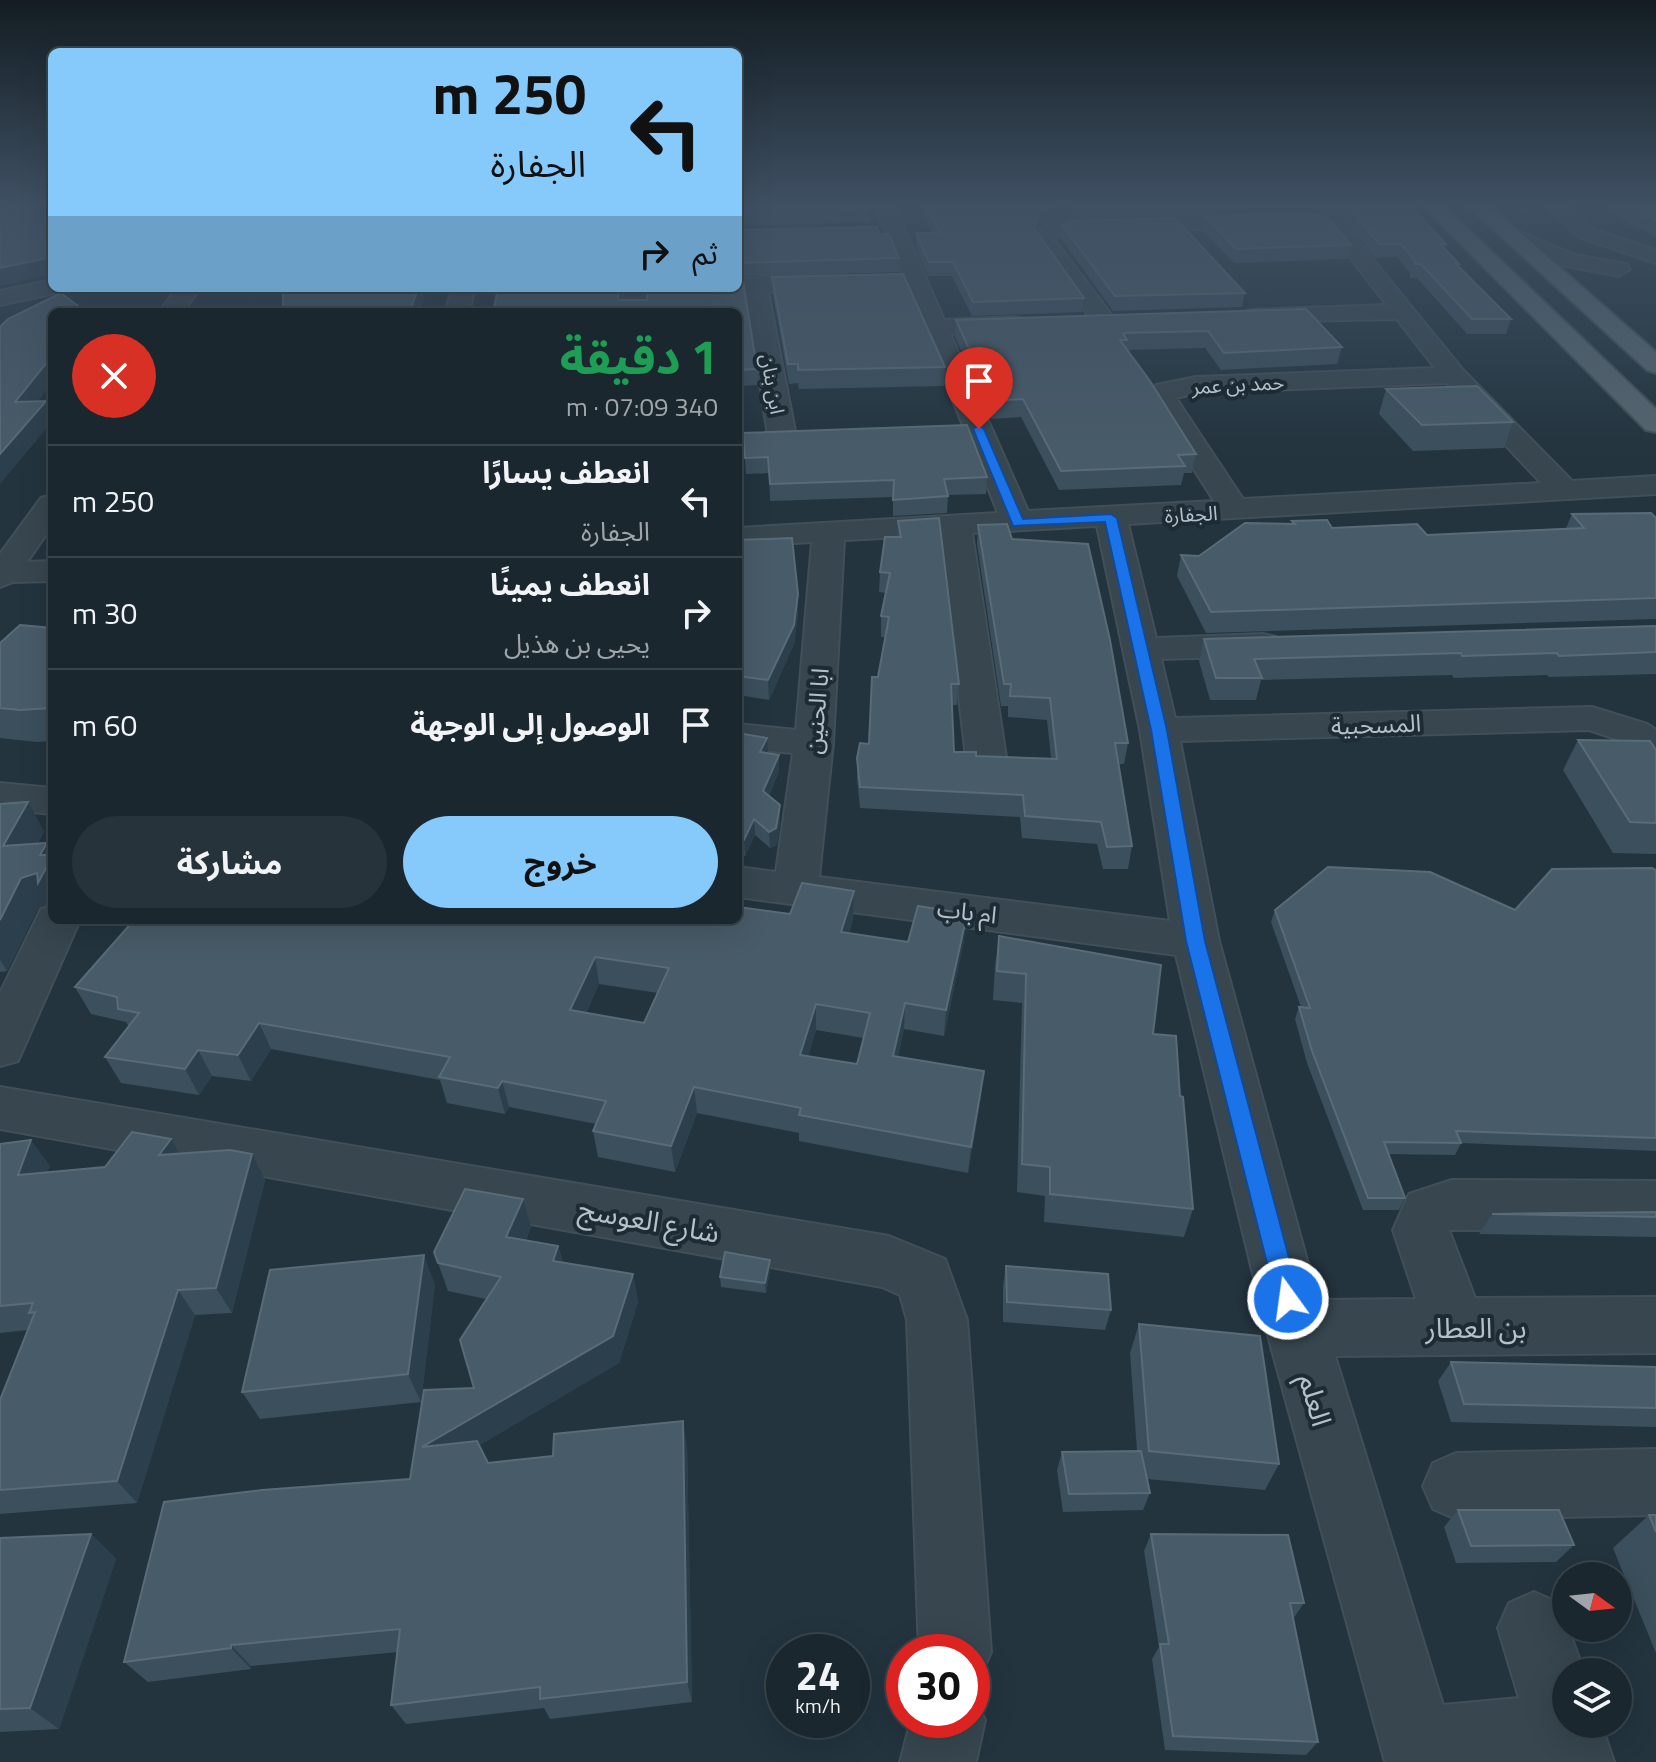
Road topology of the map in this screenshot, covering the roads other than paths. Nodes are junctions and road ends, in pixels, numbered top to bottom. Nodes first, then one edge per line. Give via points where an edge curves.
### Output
1 (748, 288) edge
2 (919, 288) edge
3 (1080, 288) edge
4 (1383, 288) edge
5 (1517, 288) edge
6 (1568, 288) edge
7 (48, 289) edge
8 (1247, 295) edge
9 (2, 310) edge
10 (1401, 312) junction
11 (1267, 316) junction
12 (1222, 318) edge
13 (1104, 321) junction
14 (1134, 321) edge
15 (1074, 322) edge
16 (1043, 323) edge
17 (936, 327) junction
18 (1656, 365) edge
19 (1454, 375) junction
20 (1656, 424) edge
21 (979, 429) junction
22 (948, 430) edge
23 (812, 435) edge
24 (782, 436) junction
25 (753, 437) edge
26 (48, 478) edge
27 (1652, 487) edge
28 (1566, 492) junction
29 (1236, 511) junction
30 (1111, 518) junction
31 (24, 520) edge
32 (1018, 524) junction
33 (955, 527) junction
34 (829, 533) junction
35 (742, 537) edge
36 (48, 571) edge
37 (1, 575) edge
38 (1297, 644) edge
39 (1141, 649) junction
40 (1159, 730) junction
41 (742, 736) edge
42 (814, 743) junction
43 (1656, 748) edge
44 (986, 757) edge
45 (0, 796) edge
46 (48, 801) edge
47 (742, 882) edge
48 (796, 889) junction
49 (55, 924) edge
50 (1196, 941) junction
51 (0, 1047) edge
52 (0, 1108) edge
53 (1656, 1205) edge
54 (1656, 1325) edge
55 (1456, 1327) junction
56 (1296, 1328) junction
57 (1656, 1482) edge
58 (1456, 1486) dead end
59 (1534, 1628) dead end
60 (954, 1634) edge
61 (944, 1738) edge
62 (1570, 1747) edge
63 (1420, 1753) edge
64 (938, 1762) edge

1 - 24 street, ابن بنان
2 - 17 street
3 - 13 street
4 - 10 street
5 - 20 main road
6 - 18 main road
7 - 9 street
8 - 11 street
10 - 11 street
10 - 19 street
11 - 12 street
13 - 14 street
13 - 15 street
16 - 17 street
17 - 21 street
19 - 28 street
19 - 29 street, حمد بن عمر via 1196,385 1165,391 1167,407
21 - 22 street
21 - 32 street
23 - 24 street
24 - 25 street
26 - 31 street
27 - 28 street, الجفارة
28 - 29 street, الجفارة
29 - 30 street, الجفارة
30 - 32 street, الجفارة
30 - 39 street, العلم
31 - 37 street
32 - 33 street, الجفارة
33 - 34 street, الجفارة
33 - 44 street
34 - 35 street, الجفارة
34 - 42 street, ابا الحنين
36 - 37 street
38 - 39 street
39 - 40 street, العلم
40 - 43 street, المسحبية via 1592,718 1633,732
40 - 50 street, العلم
41 - 42 street
42 - 48 street, ابا الحنين
45 - 46 street
47 - 48 street, ام باب
48 - 50 street, ام باب
49 - 51 street
50 - 56 street, العلم
52 - 60 street, شارع العوسج via 889,1262 924,1278 937,1320
53 - 55 street via 1452,1204 1429,1211 1421,1230
54 - 55 street, بن العطار
55 - 56 street, بن العطار
56 - 63 street, العلم
57 - 58 street
59 - 62 street
61 - 64 street
62 - 63 street

